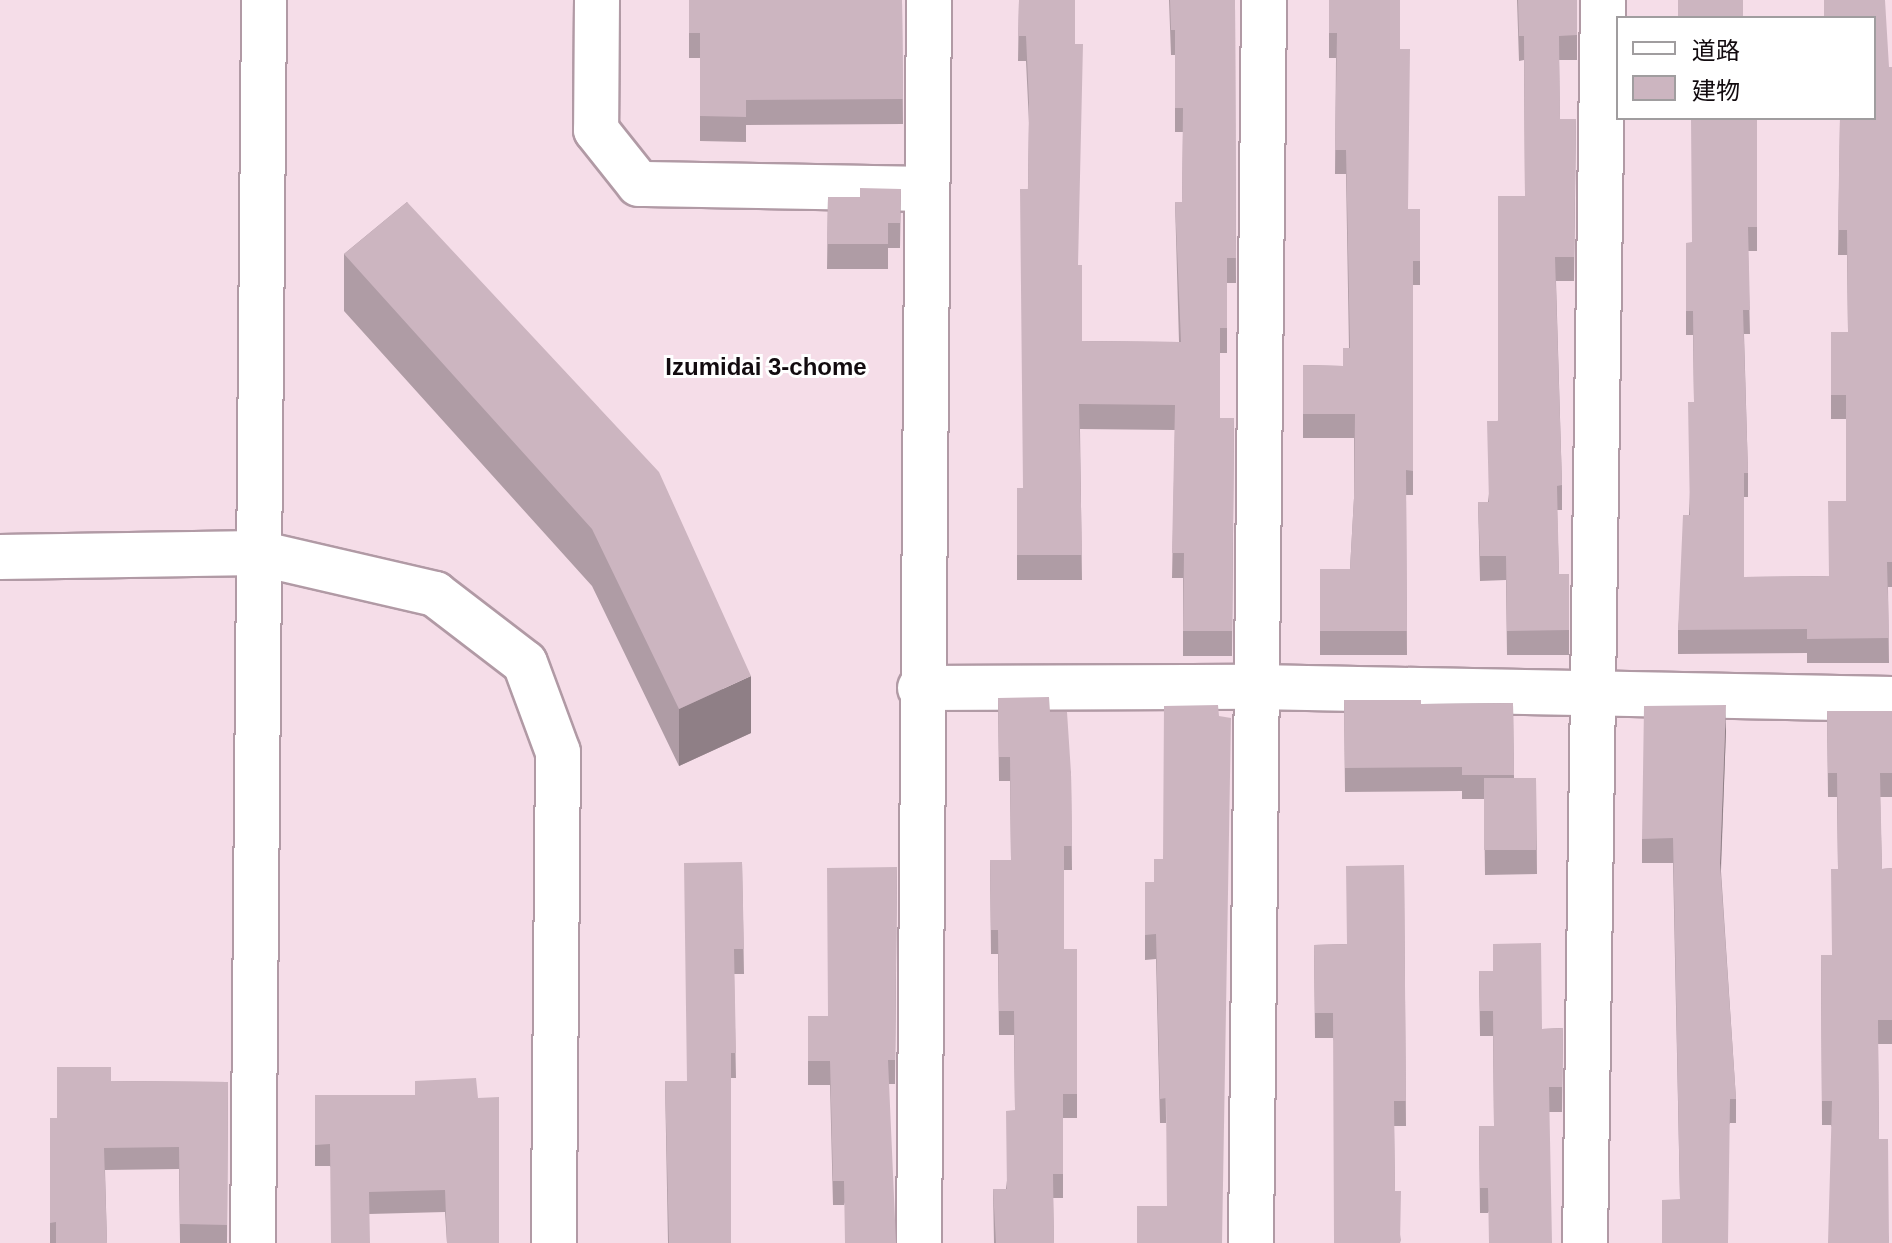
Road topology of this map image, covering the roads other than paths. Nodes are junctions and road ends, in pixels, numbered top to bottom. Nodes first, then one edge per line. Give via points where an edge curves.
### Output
1 (264, 0) edge
2 (597, 0) edge
3 (929, 0) edge
4 (1264, 0) edge
5 (1603, 0) edge
6 (923, 189) junction
7 (258, 553) junction
8 (0, 557) edge
9 (1256, 687) junction
10 (920, 688) junction
11 (1593, 693) junction
12 (1892, 699) edge
13 (253, 1243) edge
14 (554, 1243) edge
15 (919, 1243) edge
16 (1251, 1243) edge
17 (1585, 1243) edge

1 - 7 street
2 - 6 street via 596,130 639,184
3 - 6 street
4 - 9 street
5 - 11 street
6 - 10 street
7 - 8 street
7 - 13 street
7 - 14 street via 435,594 525,663 558,752
9 - 10 street
9 - 11 street
9 - 16 street
10 - 15 street
11 - 12 street
11 - 17 street

